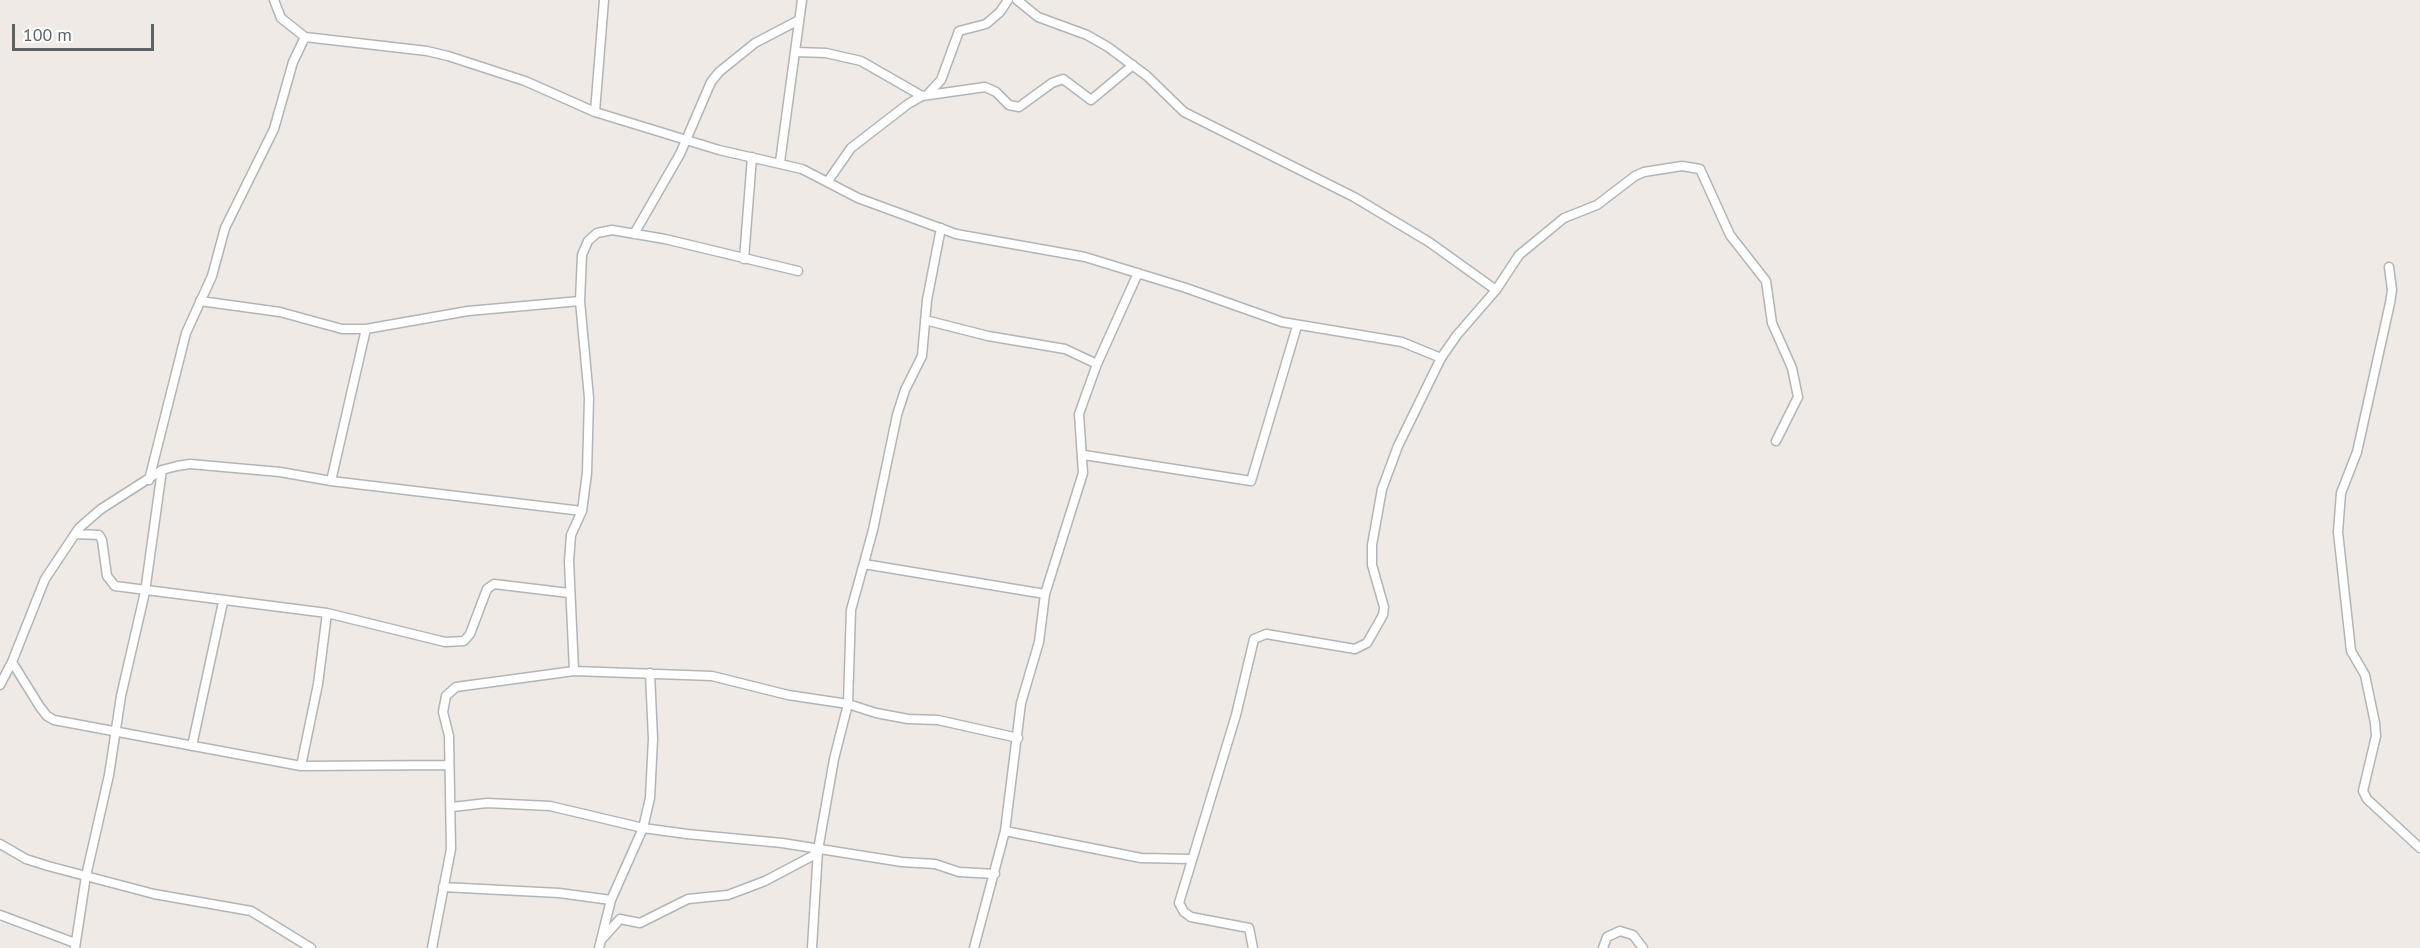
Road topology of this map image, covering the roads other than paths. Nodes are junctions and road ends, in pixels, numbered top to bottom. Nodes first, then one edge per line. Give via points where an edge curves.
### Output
1 (274, 0) edge
2 (604, 0) edge
3 (802, 0) edge
4 (1008, 0) edge
5 (1017, 0) edge
6 (799, 20) junction
7 (305, 37) junction
8 (796, 52) junction
9 (1133, 65) junction
10 (925, 95) junction
11 (595, 112) junction
12 (687, 138) junction
13 (752, 157) junction
14 (780, 162) junction
15 (828, 181) junction
16 (940, 228) junction
17 (634, 234) junction
18 (744, 259) junction
19 (2389, 267) dead end
20 (798, 270) dead end
21 (1137, 273) junction
22 (1496, 290) junction
23 (201, 301) junction
24 (580, 301) junction
25 (925, 320) junction
26 (1297, 326) junction
27 (366, 329) junction
28 (1441, 358) junction
29 (1097, 364) junction
30 (1776, 441) dead end
31 (1083, 455) junction
32 (162, 470) junction
33 (149, 480) junction
34 (331, 481) junction
35 (582, 511) junction
36 (76, 534) junction
37 (864, 564) junction
38 (145, 592) junction
39 (569, 593) junction
40 (1044, 594) junction
41 (223, 602) junction
42 (327, 613) junction
43 (12, 662) junction
44 (574, 671) junction
45 (650, 673) junction
46 (0, 685) edge
47 (848, 704) junction
48 (114, 731) junction
49 (1018, 738) junction
50 (192, 746) junction
51 (449, 765) junction
52 (301, 766) junction
53 (452, 807) junction
54 (643, 828) junction
55 (1005, 831) junction
56 (0, 845) edge
57 (2420, 848) edge
58 (818, 852) junction
59 (1191, 859) junction
60 (995, 874) junction
61 (86, 876) junction
62 (443, 887) junction
63 (611, 900) junction
64 (0, 915) edge
65 (599, 945) edge
66 (75, 946) edge
67 (311, 948) edge
68 (432, 948) edge
69 (812, 948) edge
70 (974, 948) edge
71 (1253, 948) edge
72 (1603, 948) edge
73 (1643, 948) edge

1 - 7 street via 281,18
2 - 11 street
3 - 6 street
4 - 10 street via 986,24 959,31 941,80
5 - 9 street via 1038,16 1087,35
6 - 8 street
6 - 12 street via 755,44 720,72 705,93
7 - 11 street via 447,56 525,81
7 - 23 street via 293,62 274,129 225,228
8 - 10 street via 826,53 861,61
8 - 14 street
9 - 10 street via 1091,100 1063,79 1019,107 1009,105 985,87
9 - 22 street via 1184,112 1354,196 1429,242
10 - 15 street via 851,148
11 - 12 street
12 - 13 street
12 - 17 street
13 - 14 street
13 - 18 street
14 - 15 street
15 - 16 street via 858,198
16 - 21 street via 987,241 1085,257
16 - 25 street
17 - 18 street
17 - 24 street via 605,230 588,241 582,255
18 - 20 street
19 - 57 street via 2390,303 2357,452 2341,493 2338,532 2351,651 2363,669 2375,723 2376,736 2363,791
21 - 26 street
21 - 29 street
22 - 28 street
22 - 30 street via 1520,255 1564,218 1597,205 1644,172 1682,166 1700,169 1730,235 1766,281 1772,323 1792,368 1798,397
23 - 27 street via 280,312 342,329
23 - 33 street via 178,359
24 - 27 street via 468,311
24 - 35 street via 588,398
25 - 29 street via 988,336 1057,347
25 - 37 street via 922,356 897,416
26 - 28 street via 1402,342
26 - 31 street via 1251,481
27 - 34 street
28 - 59 street via 1398,446 1382,489 1372,556 1384,607 1380,622 1368,643 1360,648 1266,634 1254,639 1236,715
29 - 31 street via 1078,420
31 - 40 street via 1079,491
32 - 33 street
32 - 34 street via 190,464
32 - 38 street
33 - 36 street via 101,509
34 - 35 street
35 - 39 street via 570,545
36 - 38 street via 99,535 110,583
36 - 43 street via 45,579
37 - 40 street
37 - 47 street via 851,610
38 - 41 street
38 - 48 street
39 - 42 street via 494,584 487,589 470,634 456,644
39 - 44 street
40 - 49 street via 1039,642 1021,703
41 - 42 street
41 - 50 street
42 - 52 street via 318,684
43 - 46 street
43 - 48 street via 50,719
44 - 45 street
44 - 51 street via 467,683 450,690 443,712
45 - 47 street via 712,676 788,695
45 - 54 street via 652,768
47 - 49 street via 876,713 938,720
47 - 58 street
48 - 50 street
48 - 61 street via 107,785
49 - 55 street
50 - 52 street
51 - 52 street
51 - 53 street
53 - 54 street via 523,803 588,813
53 - 62 street via 451,849
54 - 58 street via 782,843
54 - 63 street
55 - 59 street via 1135,857
55 - 60 street
56 - 61 street via 26,859
58 - 60 street
58 - 65 street via 728,896 688,899 640,923 620,920 610,927
58 - 69 street
59 - 71 street via 1179,903 1184,912 1245,926 1252,934
60 - 70 street
61 - 66 street
61 - 67 street via 154,894 251,911
62 - 63 street
62 - 68 street
63 - 65 street
64 - 66 street
72 - 73 street via 1607,937 1620,931 1633,934

